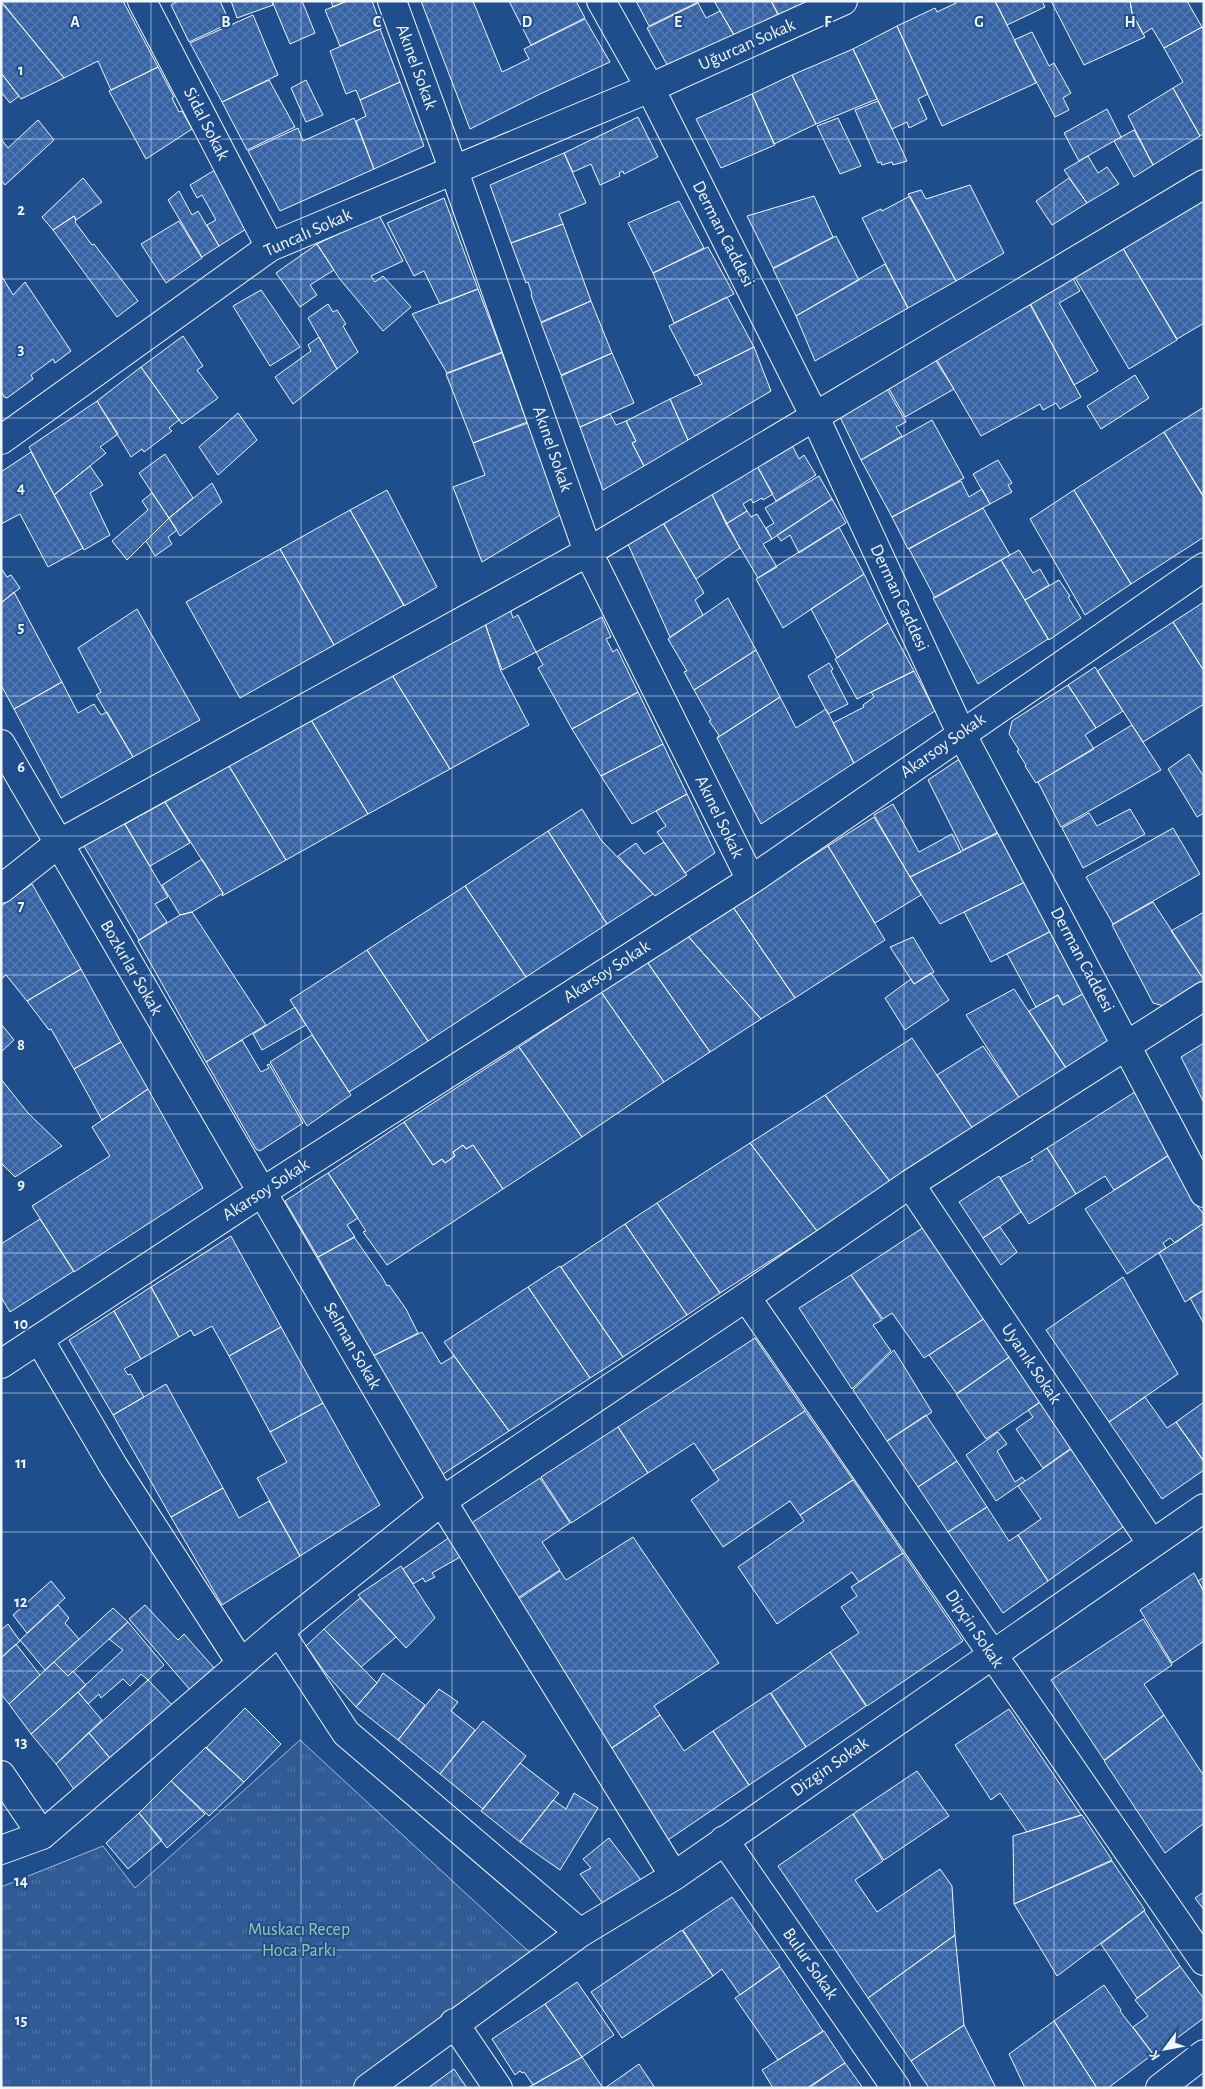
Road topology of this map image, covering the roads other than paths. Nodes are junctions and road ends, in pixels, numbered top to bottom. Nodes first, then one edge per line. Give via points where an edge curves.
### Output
1 (142, 1) edge
2 (392, 1) edge
3 (601, 1) edge
4 (843, 1) edge
5 (650, 88) junction
6 (454, 170) junction
7 (1204, 184) edge
8 (270, 248) junction
9 (815, 417) junction
10 (1, 440) edge
11 (588, 552) junction
12 (1204, 566) edge
13 (961, 733) junction
14 (1, 744) edge
15 (58, 844) junction
16 (751, 880) junction
17 (1, 889) edge
18 (1204, 996) edge
19 (1128, 1046) junction
20 (910, 1184) junction
21 (262, 1192) junction
22 (1204, 1193) edge
23 (746, 1297) junction
24 (39, 1339) junction
25 (1, 1364) edge
26 (442, 1501) junction
27 (1204, 1508) edge
28 (1152, 1544) junction
29 (279, 1631) junction
30 (992, 1655) junction
31 (241, 1663) junction
32 (1, 1775) edge
33 (42, 1835) junction
34 (724, 1840) junction
35 (1, 1850) edge
36 (674, 1876) junction
37 (580, 1933) junction
38 (1204, 1961) edge
39 (454, 2023) junction
40 (1204, 2054) edge
41 (368, 2088) edge
42 (498, 2088) edge
43 (896, 2088) edge
44 (1160, 2088) edge

1 - 8 street, Sidal Sokak
2 - 6 street, Akınel Sokak
3 - 5 street, Derman Caddesi
4 - 5 street, Uğurcan Sokak
5 - 6 street, Tuncalı Sokak
5 - 9 street, Derman Caddesi
6 - 8 street, Tuncalı Sokak
6 - 11 street, Akınel Sokak
7 - 9 street
8 - 10 street, Tuncalı Sokak
9 - 11 street
9 - 13 street, Derman Caddesi
11 - 15 street
11 - 16 street, Akınel Sokak
12 - 13 street, Akarsoy Sokak
13 - 16 street, Akarsoy Sokak
13 - 19 street, Derman Caddesi
14 - 15 street, Bozkırlar Sokak
15 - 17 street
15 - 21 street, Bozkırlar Sokak
16 - 21 street, Akarsoy Sokak
18 - 19 street
19 - 20 street
19 - 22 street, Derman Caddesi
20 - 23 street
20 - 28 street, Uyanık Sokak
21 - 24 street, Akarsoy Sokak
21 - 26 street, Selman Sokak
23 - 26 street
23 - 30 street, Dipçin Sokak
24 - 25 street, Akarsoy Sokak
24 - 31 street via 114,1467
26 - 29 street
26 - 36 street, Selman Sokak
27 - 28 street, Dizgin Sokak
28 - 30 street, Dizgin Sokak
29 - 31 street
29 - 37 street via 346,1733
30 - 34 street, Dizgin Sokak
30 - 38 street, Dipçin Sokak
31 - 33 street
32 - 33 street
33 - 35 street
34 - 36 street, Dizgin Sokak
34 - 43 street, Bulur Sokak
36 - 37 street, Dizgin Sokak
37 - 39 street, Dizgin Sokak
39 - 41 street, Dizgin Sokak
39 - 42 street
40 - 44 street

